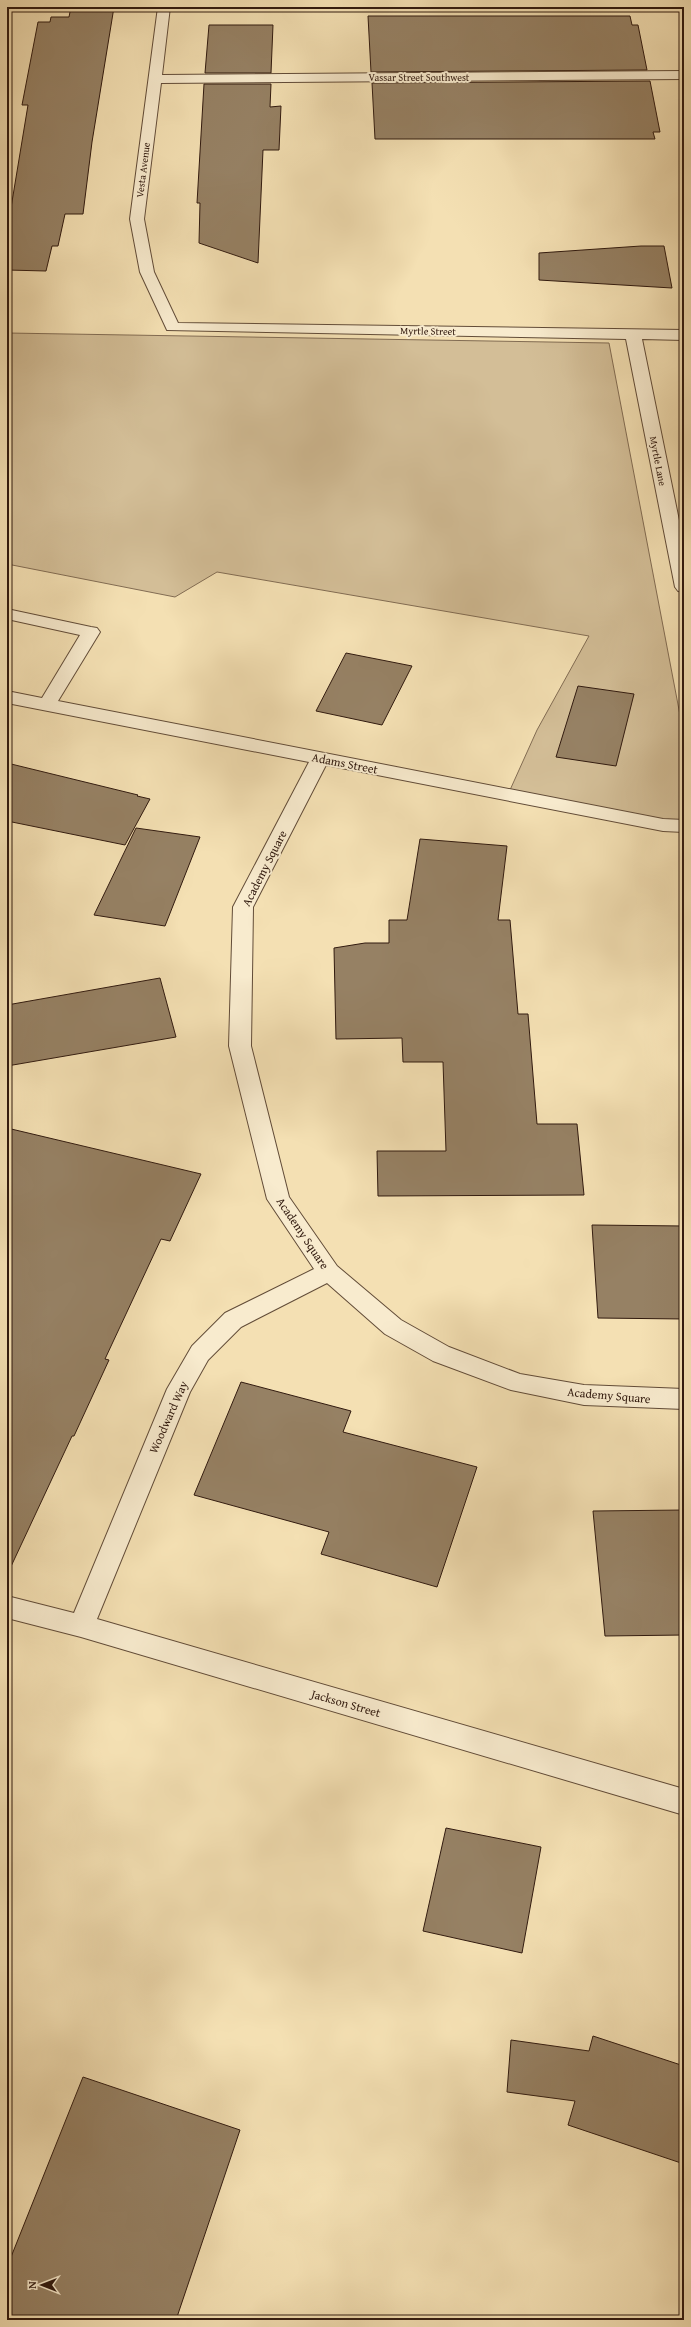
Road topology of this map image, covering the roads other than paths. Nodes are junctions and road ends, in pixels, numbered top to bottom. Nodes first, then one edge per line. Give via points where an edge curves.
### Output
1 (164, 7) edge
2 (684, 75) edge
3 (154, 79) junction
4 (172, 327) joint
5 (633, 334) junction
6 (684, 335) edge
7 (684, 587) edge
8 (7, 614) edge
9 (7, 696) edge
10 (46, 704) junction
11 (320, 758) junction
12 (684, 826) edge
13 (329, 1272) junction
14 (684, 1399) edge
15 (7, 1607) edge
16 (81, 1626) junction
17 (684, 1802) edge

1 - 3 street, Vesta Avenue
2 - 3 street, Vassar Street Southwest
3 - 4 street, Vesta Avenue via 137,219 147,272
4 - 5 street, Myrtle Street
5 - 6 street, Myrtle Street
5 - 7 street, Myrtle Lane
8 - 10 street via 91,632
9 - 10 street, Adams Street
10 - 11 street, Adams Street
11 - 12 street, Adams Street via 663,825
11 - 13 street, Academy Square via 243,907 240,1046 278,1199
13 - 14 street, Academy Square via 393,1327 441,1354 519,1383 584,1395
13 - 16 street, Woodward Way via 233,1320 200,1353 179,1389
15 - 16 street, Jackson Street
16 - 17 street, Jackson Street

